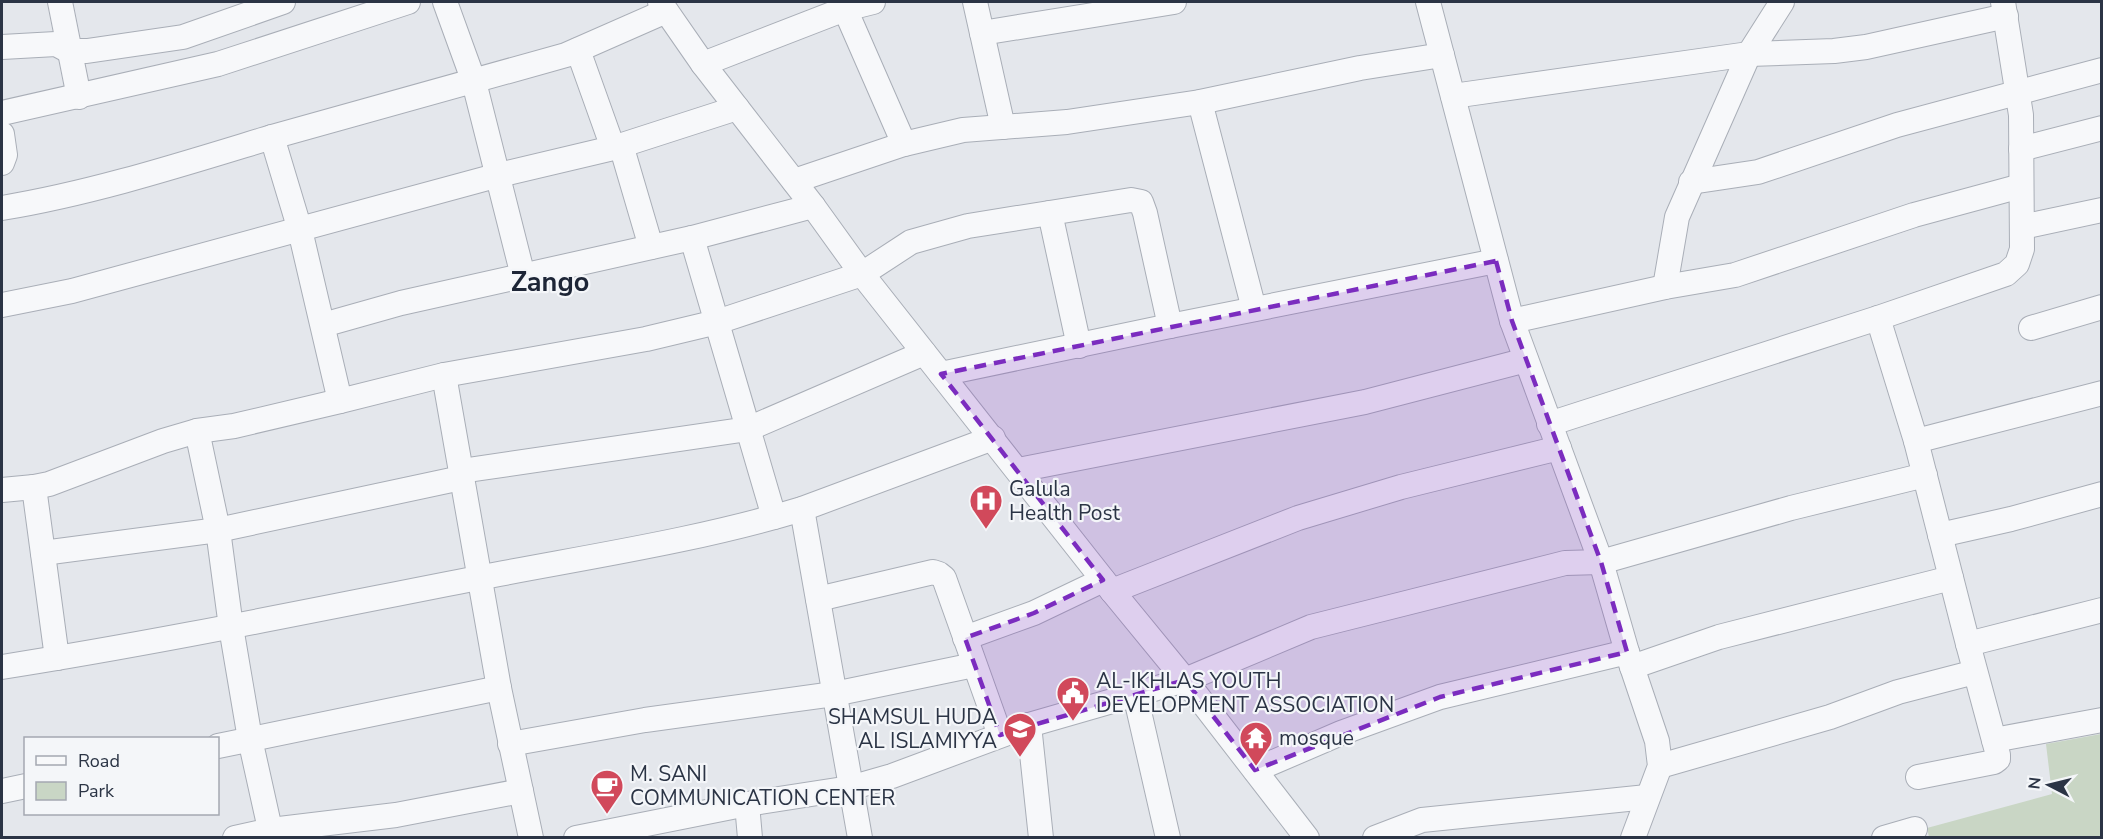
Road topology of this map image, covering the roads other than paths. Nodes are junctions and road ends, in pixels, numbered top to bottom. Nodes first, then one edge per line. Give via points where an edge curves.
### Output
1 (60, 2) edge
2 (283, 2) edge
3 (408, 2) edge
4 (445, 2) edge
5 (873, 2) edge
6 (975, 2) edge
7 (1174, 2) edge
8 (1428, 2) edge
9 (1782, 2) edge
10 (663, 6) edge
11 (844, 9) junction
12 (2004, 9) edge
13 (982, 33) junction
14 (2, 46) edge
15 (578, 50) junction
16 (69, 51) junction
17 (1749, 54) junction
18 (1442, 55) junction
19 (703, 64) junction
20 (2102, 70) edge
21 (474, 82) junction
22 (2018, 94) junction
23 (1453, 96) junction
24 (79, 97) junction
25 (1200, 102) junction
26 (737, 108) junction
27 (2, 113) edge
28 (1003, 127) junction
29 (2102, 128) edge
30 (2, 134) edge
31 (272, 137) junction
32 (904, 144) junction
33 (617, 147) junction
34 (2021, 149) junction
35 (2, 163) edge
36 (499, 175) junction
37 (794, 181) junction
38 (1691, 182) junction
39 (2021, 186) junction
40 (813, 206) junction
41 (2, 208) edge
42 (2102, 210) edge
43 (1050, 213) junction
44 (2022, 227) junction
45 (300, 230) junction
46 (692, 238) junction
47 (651, 247) junction
48 (1496, 261) junction
49 (862, 274) junction
50 (523, 276) junction
51 (1665, 287) junction
52 (2, 305) edge
53 (2102, 307) edge
54 (1254, 309) junction
55 (1878, 318) junction
56 (1512, 321) junction
57 (717, 322) junction
58 (323, 326) junction
59 (1170, 326) junction
60 (2031, 328) dead end
61 (1079, 346) junction
62 (924, 353) junction
63 (1526, 360) junction
64 (941, 374) junction
65 (444, 375) junction
66 (2102, 393) edge
67 (340, 401) junction
68 (1549, 424) junction
69 (748, 429) junction
70 (197, 431) junction
71 (993, 438) junction
72 (1916, 441) junction
73 (1558, 448) junction
74 (1018, 470) junction
75 (461, 474) junction
76 (1924, 475) junction
77 (34, 487) junction
78 (2, 490) edge
79 (2102, 494) edge
80 (802, 508) junction
81 (774, 517) junction
82 (218, 530) junction
83 (1940, 535) junction
84 (43, 553) junction
85 (1601, 562) junction
86 (479, 578) junction
87 (1951, 578) junction
88 (1107, 585) junction
89 (818, 599) junction
90 (2102, 610) edge
91 (231, 627) junction
92 (964, 638) junction
93 (1968, 644) junction
94 (57, 658) junction
95 (1630, 660) junction
96 (974, 665) junction
97 (2, 667) edge
98 (1975, 672) junction
99 (1185, 680) junction
100 (499, 688) junction
101 (834, 693) junction
102 (1135, 694) junction
103 (2102, 720) edge
104 (1029, 725) junction
105 (1000, 735) junction
106 (250, 739) junction
107 (1994, 740) junction
108 (510, 744) junction
109 (219, 746) edge
110 (1660, 766) junction
111 (1255, 770) junction
112 (1918, 777) dead end
113 (24, 786) edge
114 (850, 788) junction
115 (2, 791) edge
116 (520, 791) junction
117 (1647, 797) junction
118 (747, 804) junction
119 (1915, 829) dead end
120 (649, 830) edge
121 (272, 834) edge
122 (235, 837) edge
123 (531, 837) edge
124 (576, 837) edge
125 (750, 837) edge
126 (860, 837) edge
127 (1041, 837) edge
128 (1168, 837) edge
129 (1307, 837) edge
130 (1375, 837) edge
131 (1633, 837) edge
132 (1884, 837) edge

1 - 16 street
2 - 16 street via 183,37
3 - 24 street via 218,64
4 - 21 street
5 - 11 street
6 - 13 street
7 - 13 street
8 - 18 street
9 - 17 street
10 - 15 street
10 - 19 street
11 - 19 street
11 - 32 street
12 - 17 street via 1866,47
12 - 22 street
13 - 28 street
14 - 16 street via 56,44
15 - 21 street
15 - 33 street
16 - 24 street
17 - 23 street
17 - 38 street
18 - 23 street
18 - 25 street
19 - 26 street
20 - 22 street
21 - 31 street
21 - 36 street
22 - 34 street
22 - 38 street via 1897,125 1758,172
23 - 48 street
24 - 27 street
25 - 28 street via 1067,122
25 - 54 street
26 - 33 street
26 - 37 street
28 - 32 street via 963,130
29 - 34 street
30 - 35 street
31 - 41 street via 160,171
31 - 45 street
32 - 37 street
33 - 36 street
33 - 47 street
34 - 39 street
36 - 45 street
36 - 50 street
37 - 40 street
38 - 51 street via 1677,217
39 - 44 street
39 - 51 street via 1914,215 1735,275
40 - 46 street
40 - 49 street
42 - 44 street
43 - 49 street via 968,226 911,242
43 - 59 street via 1131,200 1141,202
43 - 61 street
44 - 55 street via 2017,264 2006,274
45 - 52 street via 72,291
45 - 58 street
46 - 47 street
46 - 57 street
47 - 50 street
48 - 54 street
48 - 56 street
49 - 57 street
49 - 62 street
50 - 58 street via 401,303
51 - 56 street
53 - 60 street
54 - 59 street
55 - 68 street
55 - 72 street
56 - 63 street
57 - 65 street via 646,339
57 - 69 street
58 - 67 street
59 - 61 street
61 - 64 street
62 - 64 street
62 - 69 street
63 - 68 street
63 - 74 street via 1365,402
64 - 71 street
65 - 67 street
65 - 75 street
66 - 72 street
67 - 70 street
68 - 73 street
69 - 75 street
69 - 81 street
70 - 77 street
70 - 82 street
71 - 74 street
71 - 80 street
72 - 76 street
73 - 85 street
73 - 88 street via 1401,487 1298,518
74 - 88 street
75 - 82 street
75 - 86 street
76 - 83 street
76 - 85 street
77 - 78 street
77 - 84 street
79 - 83 street
80 - 81 street
80 - 89 street
81 - 86 street
82 - 84 street
82 - 91 street
83 - 87 street
84 - 94 street
85 - 95 street
85 - 99 street via 1565,563 1311,627
86 - 91 street
86 - 100 street
87 - 93 street
87 - 95 street
88 - 92 street
88 - 99 street
89 - 92 street via 939,574 944,578
89 - 101 street
90 - 93 street
91 - 94 street
91 - 106 street
92 - 96 street
93 - 98 street
94 - 97 street
95 - 110 street via 1657,741
95 - 111 street via 1440,697
96 - 101 street
96 - 105 street
98 - 107 street
98 - 110 street
99 - 102 street
99 - 111 street
100 - 106 street
100 - 108 street
101 - 108 street
101 - 114 street
102 - 104 street
102 - 128 street
103 - 107 street
104 - 105 street
104 - 127 street
105 - 114 street
106 - 109 street
106 - 121 street
107 - 112 street via 1998,755 1994,762
108 - 116 street
110 - 117 street
111 - 129 street
113 - 115 street
114 - 118 street
114 - 126 street
116 - 121 street
116 - 123 street
117 - 130 street via 1422,820
117 - 131 street
118 - 120 street
118 - 125 street
119 - 132 street
120 - 124 street
121 - 122 street

